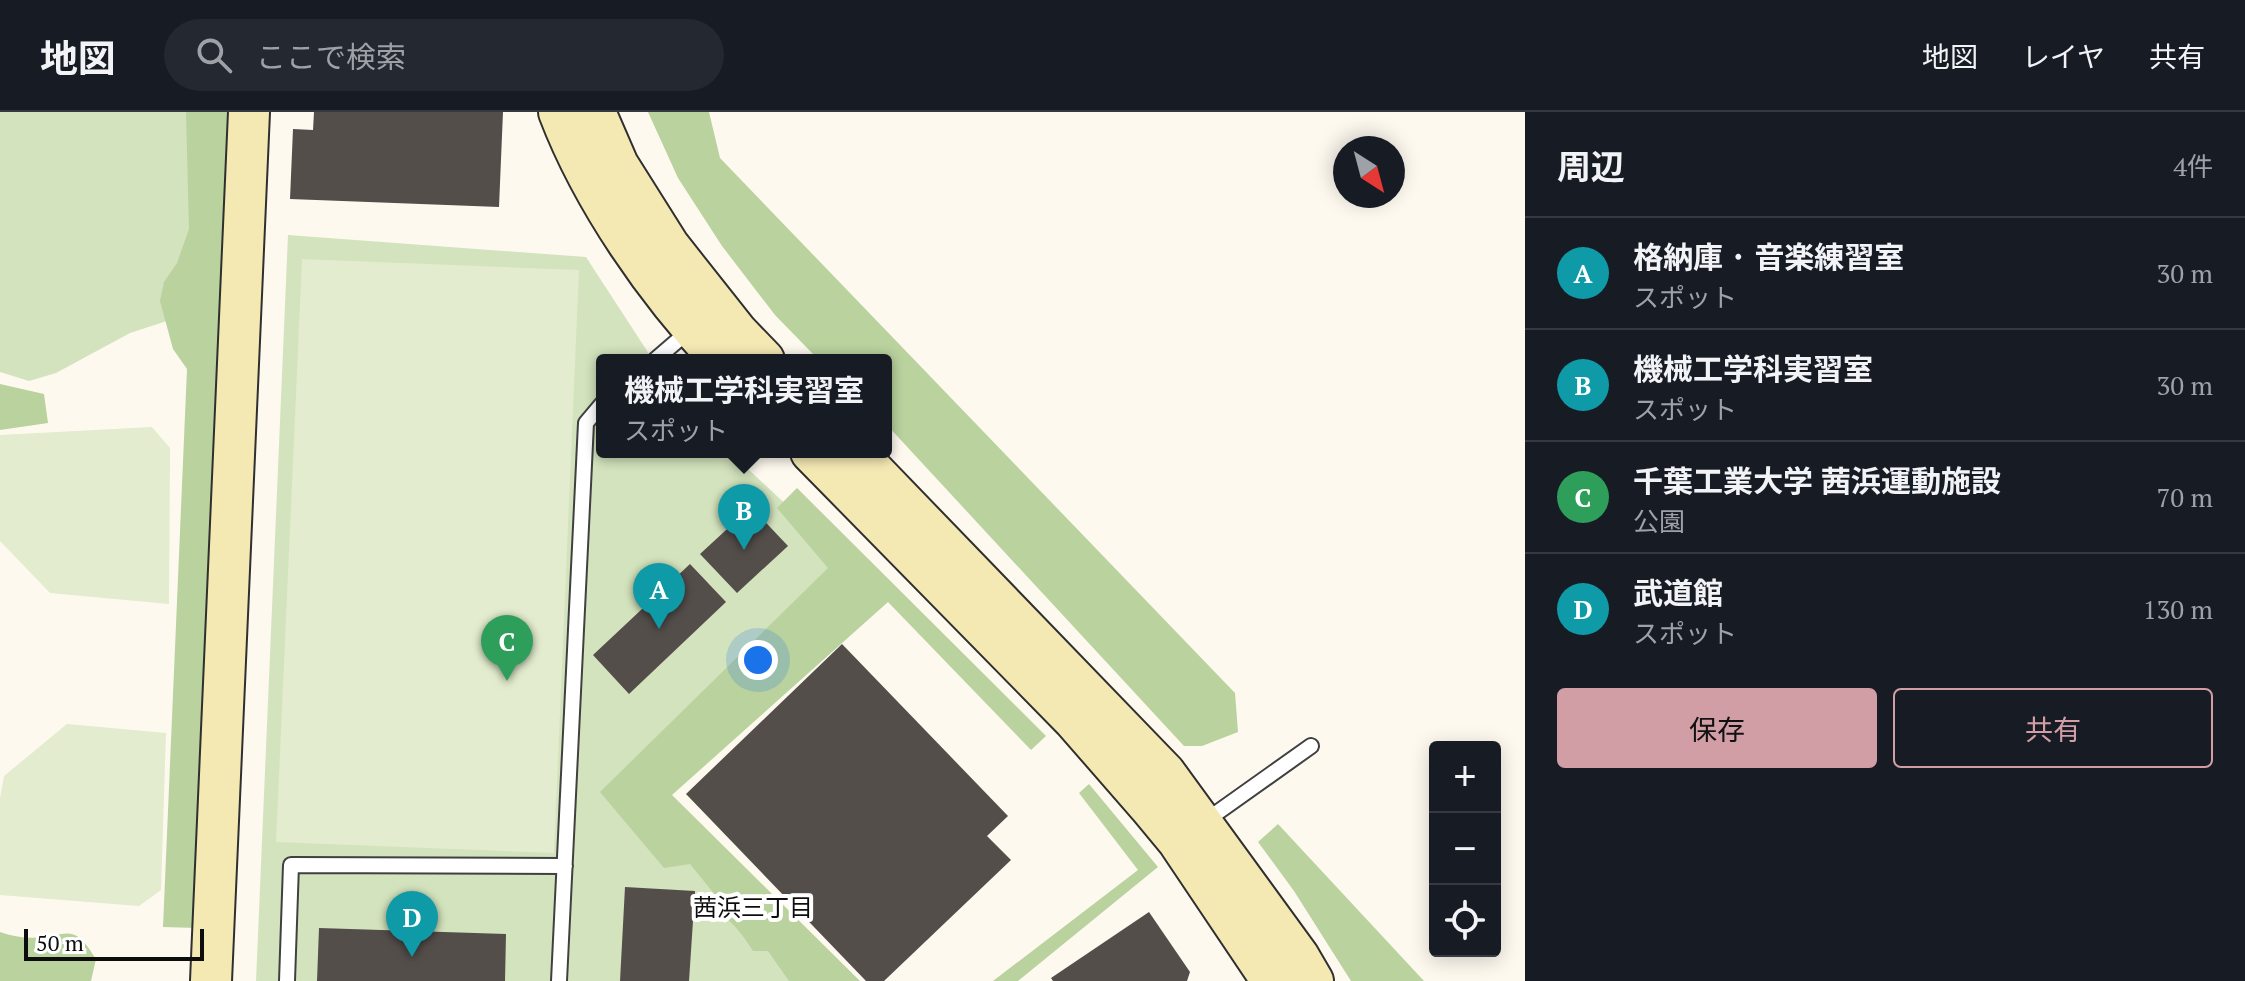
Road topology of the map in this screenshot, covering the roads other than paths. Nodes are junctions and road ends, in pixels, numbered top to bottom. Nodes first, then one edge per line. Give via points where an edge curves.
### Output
1 (249, 112) edge
2 (559, 112) edge
3 (595, 112) edge
4 (692, 329) junction
5 (662, 354) edge
6 (715, 354) edge
7 (758, 354) edge
8 (596, 411) edge
9 (817, 458) edge
10 (861, 458) edge
11 (1311, 746) dead end
12 (1190, 832) junction
13 (565, 866) junction
14 (211, 981) edge
15 (287, 981) edge
16 (559, 981) edge
17 (1272, 981) edge
18 (1313, 981) edge

1 - 14 street
2 - 4 street via 589,177 639,259
3 - 7 street via 618,165 669,246
4 - 5 lane
4 - 6 street
8 - 13 lane via 586,423
9 - 12 street
10 - 12 street via 1155,762
11 - 12 lane
12 - 17 street
12 - 18 street via 1299,957
13 - 15 lane via 291,865
13 - 16 lane

